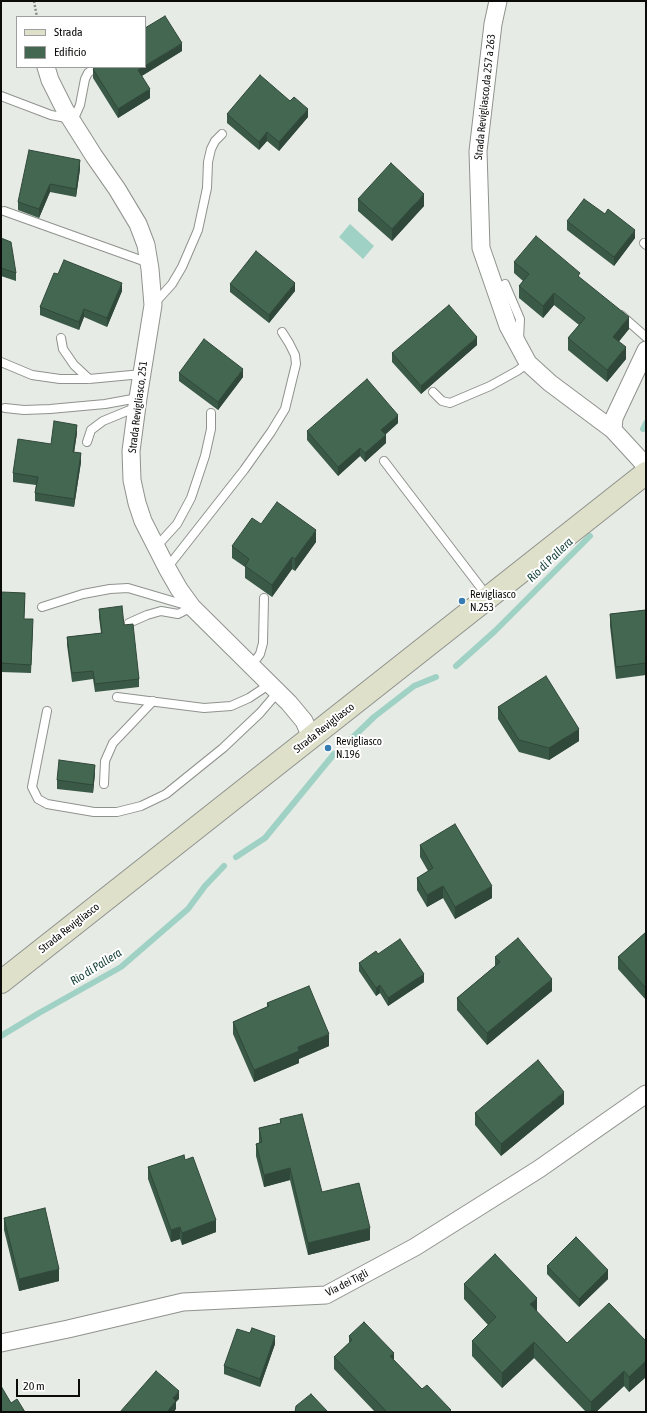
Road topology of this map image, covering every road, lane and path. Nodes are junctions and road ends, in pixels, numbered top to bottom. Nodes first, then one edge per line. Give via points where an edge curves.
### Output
1 (34, 1) edge
2 (498, 1) edge
3 (37, 16) edge
4 (46, 68) edge
5 (95, 68) edge
6 (1, 96) edge
7 (71, 119) junction
8 (222, 134) dead end
9 (4, 211) dead end
10 (149, 264) junction
11 (505, 284) dead end
12 (153, 305) junction
13 (618, 312) edge
14 (282, 332) dead end
15 (646, 337) edge
16 (61, 338) dead end
17 (518, 344) junction
18 (646, 350) edge
19 (1, 362) edge
20 (528, 363) junction
21 (142, 374) junction
22 (89, 379) junction
23 (433, 392) dead end
24 (138, 403) junction
25 (5, 408) dead end
26 (212, 413) dead end
27 (613, 430) junction
28 (87, 442) dead end
29 (384, 461) dead end
30 (646, 466) edge
31 (646, 473) edge
32 (156, 547) junction
33 (166, 568) junction
34 (264, 598) dead end
35 (488, 598) junction
36 (42, 607) dead end
37 (192, 607) junction
38 (129, 623) edge
39 (252, 665) junction
40 (274, 688) junction
41 (117, 696) dead end
42 (153, 702) junction
43 (47, 711) dead end
44 (312, 737) junction
45 (104, 784) dead end
46 (1, 982) edge
47 (646, 1094) edge
48 (1, 1343) edge

1 - 3 path
2 - 17 street, Strada Revigliasco,da 257 a 263 via 478,151 481,248 508,326
4 - 7 street, Strada Revigliasco, 251
5 - 7 lane via 85,79 80,105
6 - 7 lane via 51,115
7 - 10 street, Strada Revigliasco, 251 via 138,224 146,245
8 - 12 lane via 211,149 207,188 198,230 172,284
9 - 10 lane
10 - 12 street, Strada Revigliasco, 251
11 - 17 lane via 520,319
12 - 21 street, Strada Revigliasco, 251
13 - 15 lane
14 - 33 lane via 292,349 296,364 285,409 244,470
16 - 22 lane via 63,349 74,365
17 - 20 street, Strada Revigliasco,da 257 a 263
18 - 27 street via 614,418
19 - 22 lane via 32,375 60,379
20 - 23 lane via 490,386 450,403 442,402
20 - 27 street, Strada Revigliasco,da 257 a 263 via 550,383
21 - 22 lane
21 - 24 street, Strada Revigliasco, 251
24 - 25 lane via 24,410
24 - 28 lane via 91,430
24 - 32 street, Strada Revigliasco, 251 via 131,452 132,480 143,521
26 - 32 lane via 205,456 191,498 177,524
27 - 30 street, Strada Revigliasco,da 257 a 263
29 - 35 lane
31 - 35 street, Strada Revigliasco
32 - 33 street, Strada Revigliasco, 251
33 - 37 street, Strada Revigliasco, 251
34 - 39 lane via 263,644
35 - 44 street, Strada Revigliasco
36 - 37 lane via 110,588 128,588
37 - 38 lane via 178,614 154,613
37 - 39 street, Strada Revigliasco, 251
39 - 40 street, Strada Revigliasco, 251
40 - 42 lane via 231,706 204,708
40 - 43 lane via 260,713 223,748 166,794 140,806 117,812 94,812 47,804 38,799 32,787
40 - 44 street, Strada Revigliasco, 251 via 304,720
41 - 42 lane
42 - 45 lane via 114,743 105,761
44 - 46 street, Strada Revigliasco
47 - 48 street, Via dei Tigli via 532,1173 415,1247 326,1295 183,1302

